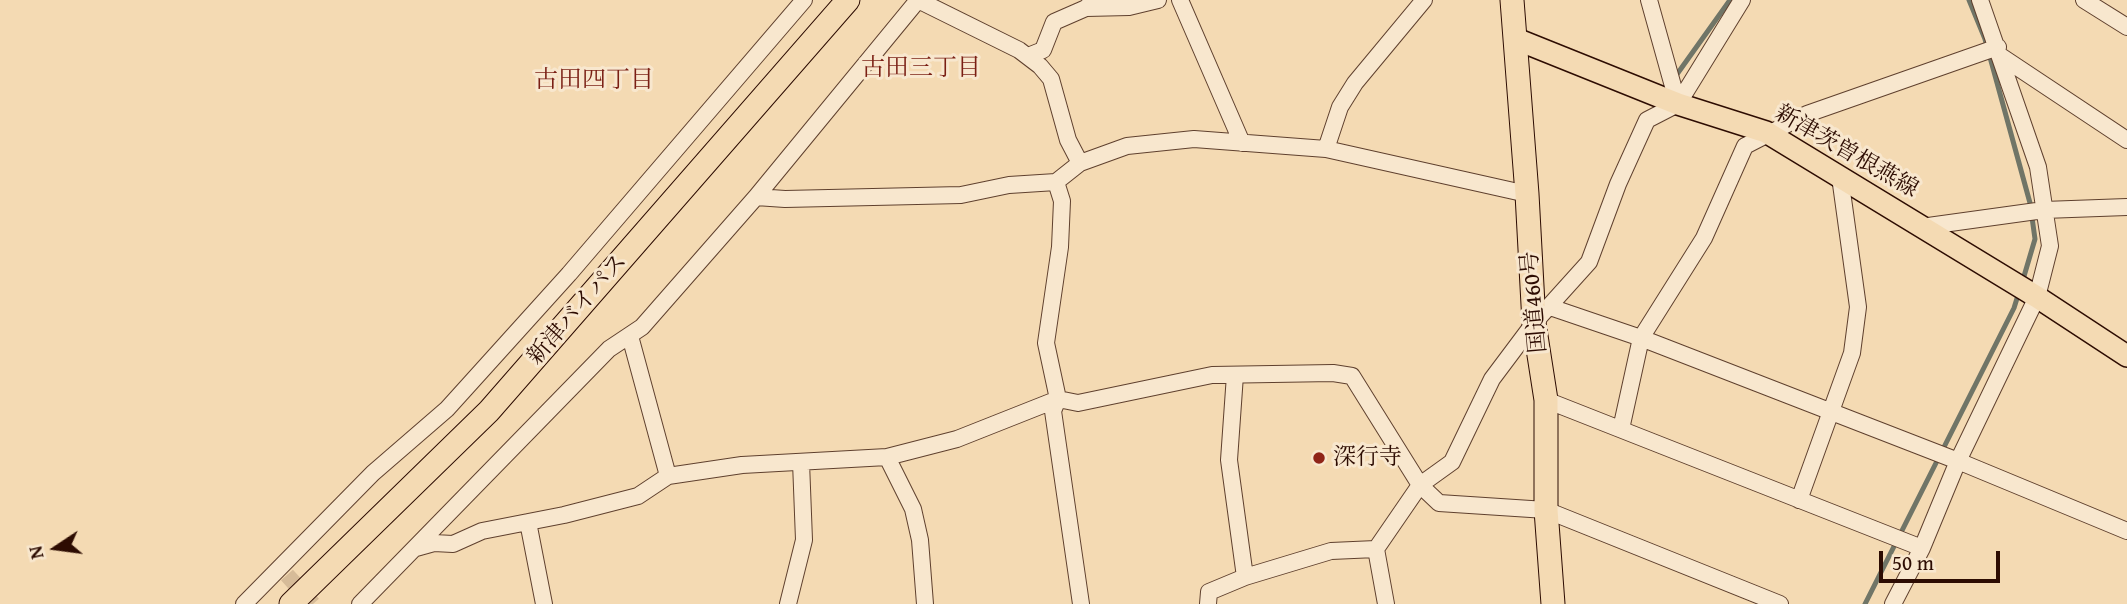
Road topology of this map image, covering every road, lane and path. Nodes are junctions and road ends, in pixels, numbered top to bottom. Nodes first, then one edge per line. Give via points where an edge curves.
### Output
1 (804, 0) edge
2 (848, 0) edge
3 (918, 0) edge
4 (1158, 0) edge
5 (1180, 0) edge
6 (1424, 0) edge
7 (1512, 0) edge
8 (1649, 0) edge
9 (1742, 0) edge
10 (1980, 0) edge
11 (2084, 0) edge
12 (1090, 4) edge
13 (2127, 27) edge
14 (1516, 39) junction
15 (2000, 52) junction
16 (1028, 56) junction
17 (1678, 104) junction
18 (1766, 132) junction
19 (2127, 140) edge
20 (1242, 143) junction
21 (1326, 149) junction
22 (1080, 163) junction
23 (1840, 177) junction
24 (1056, 182) junction
25 (1527, 194) junction
26 (756, 197) junction
27 (2127, 207) edge
28 (2043, 210) junction
29 (1921, 227) junction
30 (2034, 295) junction
31 (1542, 315) junction
32 (630, 336) junction
33 (1641, 338) junction
34 (2127, 356) edge
35 (1235, 375) junction
36 (1058, 399) junction
37 (1546, 400) junction
38 (1832, 413) junction
39 (1621, 429) junction
40 (887, 457) junction
41 (1958, 461) junction
42 (802, 462) junction
43 (668, 476) junction
44 (1420, 485) junction
45 (1799, 500) junction
46 (1546, 510) junction
47 (527, 522) junction
48 (2127, 531) edge
49 (416, 548) junction
50 (1922, 548) junction
51 (1376, 549) junction
52 (1245, 577) junction
53 (244, 604) edge
54 (291, 604) edge
55 (360, 604) edge
56 (544, 604) edge
57 (788, 604) edge
58 (925, 604) edge
59 (1081, 604) edge
60 (1208, 604) edge
61 (1386, 604) edge
62 (1553, 604) edge
63 (1780, 604) edge
64 (1893, 604) edge

1 - 53 street via 447,409 373,473 283,571
2 - 54 highway, 新津バイパス via 489,411
3 - 16 street
3 - 26 street
4 - 12 street via 1129,7
5 - 20 street
6 - 21 street via 1355,83 1340,107
7 - 14 highway, 国道460号
8 - 17 street
9 - 17 street
10 - 15 street
11 - 13 street
12 - 16 street via 1054,22 1043,50
14 - 17 main road, 新津茨曽根燕線
14 - 25 highway, 国道460号
15 - 18 street via 1807,114
15 - 19 street
15 - 28 street via 2038,167
16 - 22 street via 1051,79 1068,140
17 - 18 main road, 新津茨曽根燕線
17 - 31 street via 1647,120 1589,262
18 - 23 main road, 新津茨曽根燕線
18 - 33 street via 1745,146 1704,238
20 - 21 street
20 - 22 street via 1194,139 1127,146
21 - 25 street
22 - 24 street
23 - 29 main road, 新津茨曽根燕線
23 - 38 street via 1858,307 1852,353
24 - 26 street via 961,195
24 - 36 street via 1062,201 1060,247 1046,343
25 - 31 highway, 国道460号
26 - 32 street
27 - 28 street
28 - 29 street
28 - 30 street via 2050,246
29 - 30 main road, 新津茨曽根燕線
30 - 34 main road, 新津茨曽根燕線
30 - 41 street
31 - 33 street
31 - 37 highway, 国道460号
31 - 44 street via 1492,379 1452,462
32 - 43 street
32 - 49 street via 609,349
33 - 38 street
33 - 39 street
35 - 36 street via 1212,375 1078,403
35 - 44 street via 1352,376
35 - 52 street via 1229,460
36 - 40 street via 957,439
36 - 59 street via 1053,411
37 - 39 street
37 - 46 highway, 国道460号
38 - 41 street
38 - 45 street
39 - 45 street
40 - 42 street
40 - 58 street via 913,509
41 - 48 street
41 - 50 street
42 - 43 street
42 - 57 street via 804,540
43 - 47 street via 638,496
44 - 46 street via 1439,503
44 - 51 street
45 - 50 street
46 - 62 highway, 国道460号
46 - 63 street
47 - 49 street via 482,531 453,544
47 - 56 street
49 - 55 street
50 - 64 street
51 - 52 street via 1331,551
51 - 61 street
52 - 60 street via 1209,592

